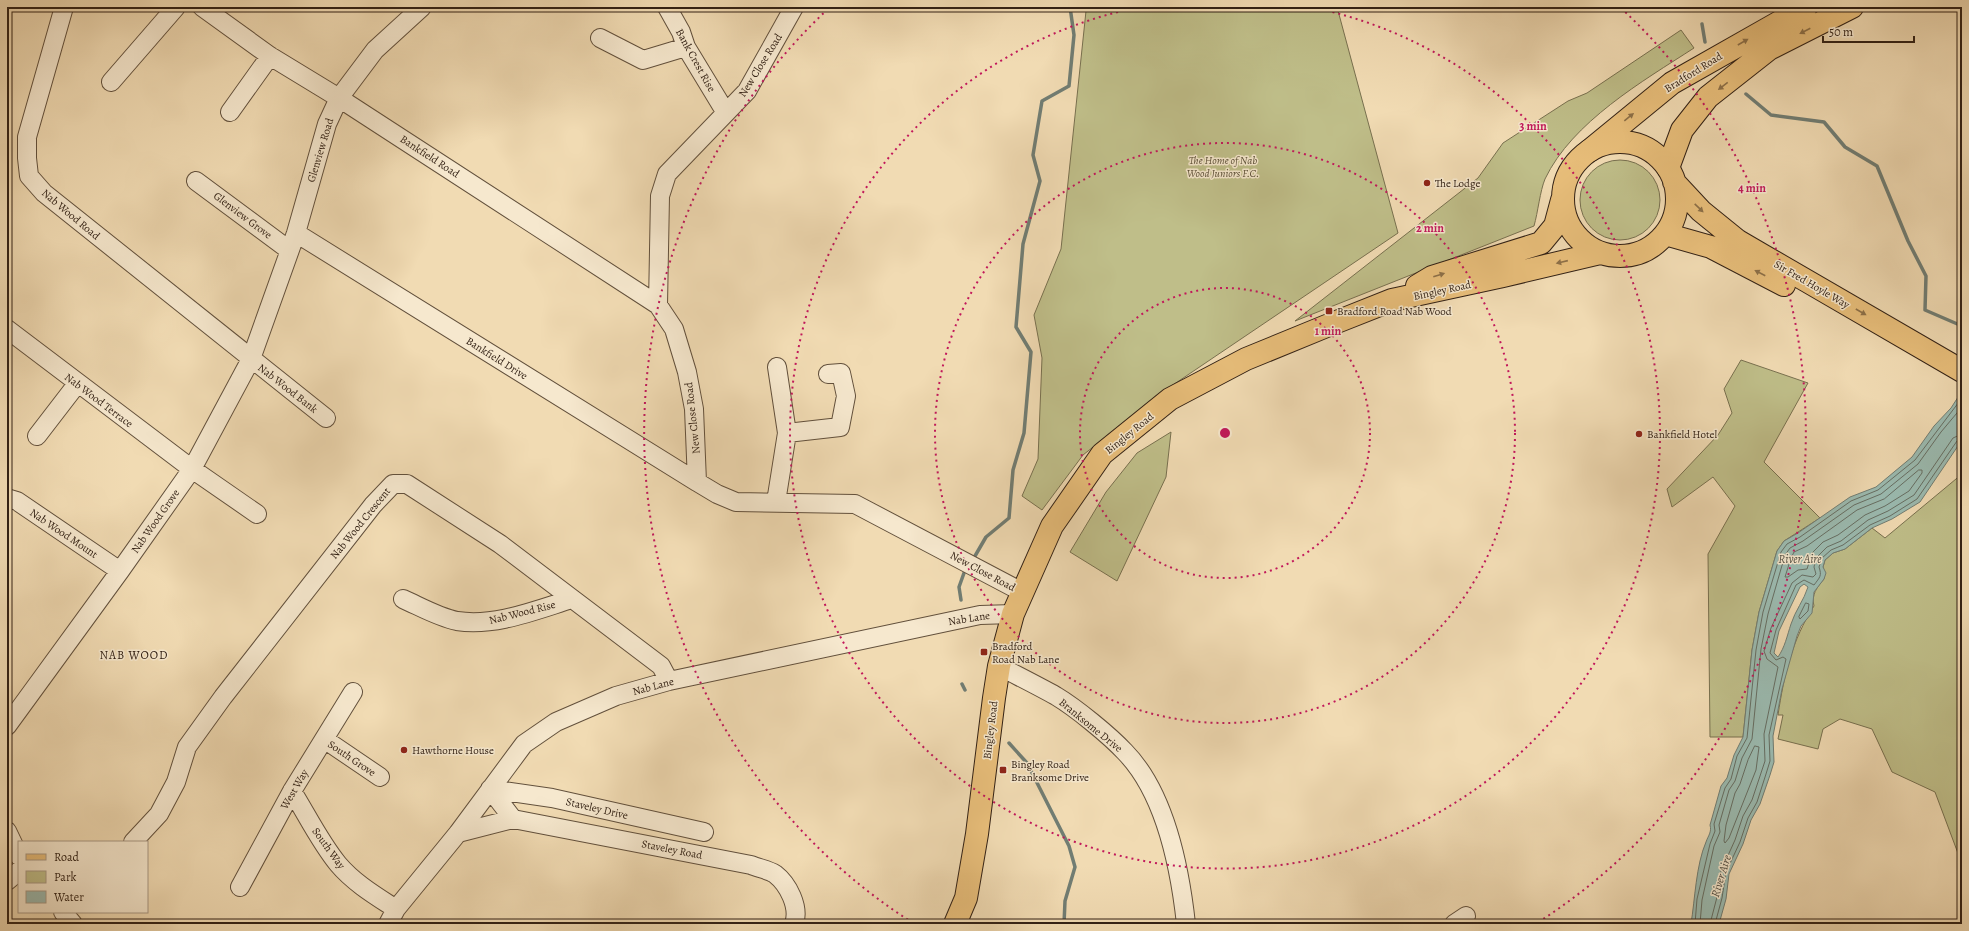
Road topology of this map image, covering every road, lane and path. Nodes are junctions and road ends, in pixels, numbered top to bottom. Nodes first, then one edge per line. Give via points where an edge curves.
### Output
1 (64, 7) edge
2 (176, 7) edge
3 (202, 7) edge
4 (422, 7) edge
5 (667, 7) edge
6 (794, 7) edge
7 (1806, 7) edge
8 (1852, 7) edge
9 (600, 38) dead end
10 (686, 47) junction
11 (270, 56) junction
12 (111, 82) dead end
13 (339, 98) junction
14 (230, 112) dead end
15 (726, 113) junction
16 (1589, 151) junction
17 (1671, 175) junction
18 (196, 180) dead end
19 (1562, 200) junction
20 (296, 233) junction
21 (1665, 234) junction
22 (289, 250) junction
23 (1600, 253) junction
24 (1799, 285) junction
25 (274, 298) joint
26 (1392, 300) junction
27 (658, 305) junction
28 (7, 329) edge
29 (250, 359) junction
30 (777, 367) dead end
31 (1962, 371) edge
32 (828, 374) dead end
33 (77, 384) junction
34 (1962, 386) edge
35 (326, 418) dead end
36 (787, 433) junction
37 (37, 436) dead end
38 (192, 468) junction
39 (698, 482) junction
40 (7, 498) edge
41 (776, 502) junction
42 (257, 514) dead end
43 (120, 571) junction
44 (1022, 592) junction
45 (403, 599) dead end
46 (572, 599) junction
47 (1013, 614) junction
48 (1000, 666) junction
49 (668, 681) junction
50 (352, 692) dead end
51 (7, 726) edge
52 (324, 739) junction
53 (380, 777) dead end
54 (490, 789) junction
55 (292, 791) junction
56 (513, 820) junction
57 (7, 831) edge
58 (704, 832) dead end
59 (458, 833) junction
60 (134, 841) edge
61 (18, 854) edge
62 (18, 872) edge
63 (7, 881) edge
64 (240, 887) dead end
65 (64, 913) edge
66 (392, 917) edge
67 (73, 924) edge
68 (794, 924) edge
69 (956, 924) edge
70 (1186, 924) edge

1 - 29 street, Nab Wood Road via 27,137 29,176 44,193
2 - 12 street
3 - 11 street, Bankfield Road
4 - 13 street, Glenview Road via 375,50
5 - 10 street, Bank Crest Rise
6 - 15 street, New Close Road via 746,91
16 -> 7 main road, Bradford Road via 1672,83
8 -> 17 main road via 1769,50 1708,97 1682,130
9 - 10 street via 643,60
10 - 15 street, Bank Crest Rise
11 - 13 street, Bankfield Road
11 - 14 street
13 - 20 street, Glenview Road via 327,124
13 - 27 street, Bankfield Road
15 - 27 street, New Close Road via 667,174 660,196
16 - 17 main road via 1606,144 1626,142 1656,155
16 - 19 main road via 1575,164 1566,181
17 - 21 main road via 1677,200 1674,218
17 -> 24 main road, Sir Fred Hoyle Way via 1701,211
18 - 22 street, Glenview Grove
19 - 23 main road via 1565,217 1573,232 1585,245
26 -> 19 main road via 1432,277 1541,243 1555,226
20 - 22 street, Glenview Road
20 - 39 street, Bankfield Drive
21 - 23 main road via 1652,246 1636,254 1618,256
24 -> 21 main road, Sir Fred Hoyle Way via 1711,247
22 - 25 street, Glenview Road
23 -> 26 main road, Bingley Road
24 -> 31 main road, Sir Fred Hoyle Way
24 - 34 main road, Sir Fred Hoyle Way
25 - 29 street, Nab Wood Grove
26 - 44 main road, Bingley Road via 1246,359 1170,399 1102,454 1052,526
27 - 39 street, New Close Road via 674,329 687,372 694,409
28 - 33 street, Nab Wood Terrace
29 - 35 street, Nab Wood Bank
29 - 38 street, Nab Wood Grove
30 - 36 street
32 - 36 street via 841,373 846,396 840,427
33 - 37 street
33 - 38 street, Nab Wood Terrace
36 - 41 street
38 - 42 street, Nab Wood Terrace
38 - 43 street, Nab Wood Grove
39 - 41 street, New Close Road via 736,502
40 - 43 street, Nab Wood Mount via 17,501
41 - 44 street, New Close Road via 855,504
43 - 51 street, Nab Wood Grove
44 - 47 main road, Bingley Road
45 - 46 street, Nab Wood Rise via 458,621 488,622
46 - 49 street, Nab Wood Crescent via 661,666
46 - 60 street, Nab Wood Crescent via 500,544 406,484 393,484 223,697 187,747 176,782 159,814
47 - 48 main road, Bingley Road
47 - 49 street, Nab Lane via 980,615
48 - 69 main road, Bingley Road via 977,834 966,898
48 - 70 street, Branksome Drive via 1058,697 1125,752 1142,774 1156,801 1170,841 1182,887
49 - 54 street, Nab Lane via 616,696 556,722 524,744
50 - 52 street, West Way
52 - 53 street, South Grove
52 - 55 street, West Way
54 - 56 street
54 - 58 street, Staveley Drive via 552,798
54 - 59 street, Nab Lane
55 - 64 street, West Way
55 - 66 street, South Way via 338,864
56 - 59 street, Staveley Road
56 - 68 street, Staveley Road via 751,865 774,874 786,886 794,903
57 - 61 street
59 - 66 street, Nab Lane
62 - 63 street
65 - 67 street

